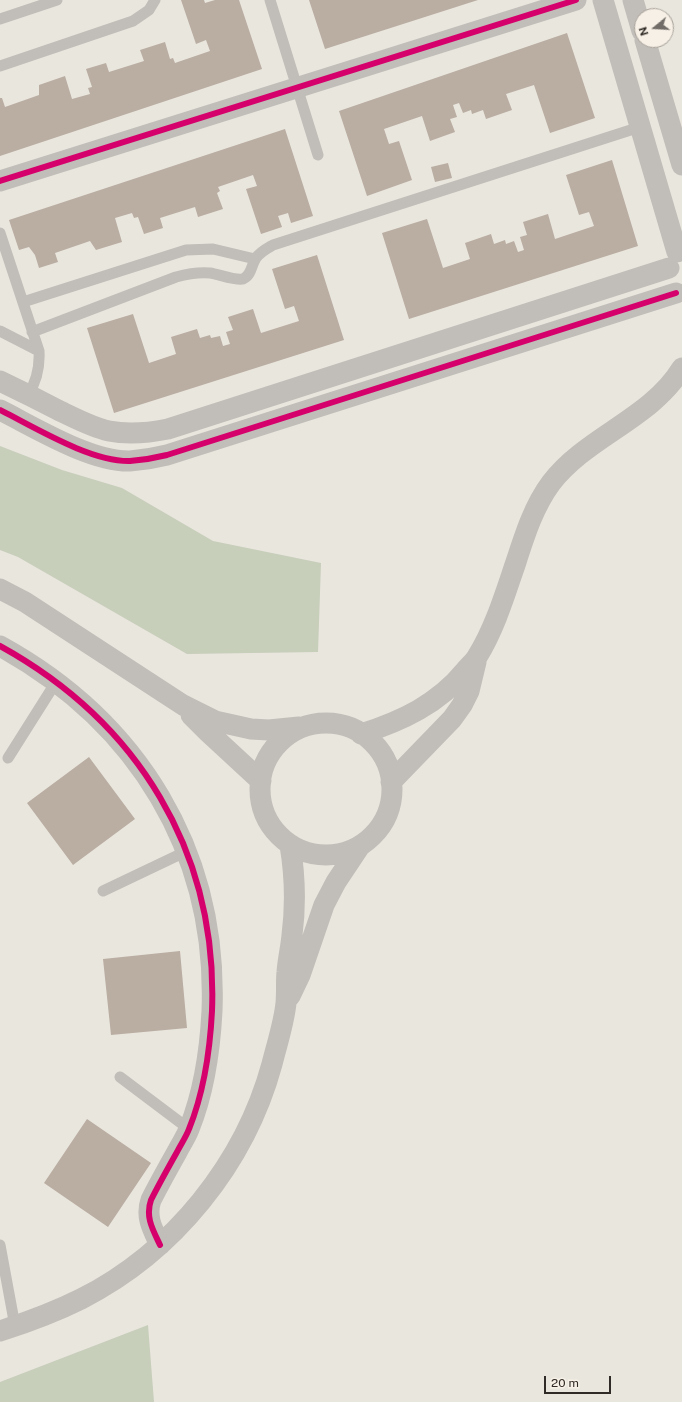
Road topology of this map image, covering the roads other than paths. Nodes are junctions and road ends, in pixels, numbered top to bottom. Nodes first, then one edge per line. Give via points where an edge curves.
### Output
1 (57, 0) edge
2 (155, 0) edge
3 (270, 0) edge
4 (576, 0) edge
5 (603, 0) edge
6 (0, 19) edge
7 (647, 48) edge
8 (0, 66) edge
9 (297, 88) junction
10 (640, 127) junction
11 (318, 155) dead end
12 (682, 165) edge
13 (0, 181) edge
14 (0, 233) edge
15 (676, 256) edge
16 (255, 259) junction
17 (679, 296) edge
18 (23, 302) junction
19 (0, 331) edge
20 (32, 332) junction
21 (39, 351) junction
22 (682, 368) edge
23 (0, 381) edge
24 (28, 395) junction
25 (0, 410) edge
26 (0, 589) edge
27 (0, 646) edge
28 (477, 657) junction
29 (56, 682) junction
30 (183, 705) junction
31 (305, 726) junction
32 (361, 734) junction
33 (8, 758) dead end
34 (260, 781) junction
35 (391, 782) junction
36 (290, 845) junction
37 (360, 846) junction
38 (187, 851) junction
39 (103, 891) dead end
40 (295, 901) junction
41 (324, 905) junction
42 (286, 1004) junction
43 (120, 1077) dead end
44 (189, 1129) junction
45 (0, 1245) edge
46 (160, 1245) junction
47 (8, 1328) edge

1 - 6 lane
2 - 8 lane via 148,10 133,20
3 - 9 lane
4 - 9 street
5 - 10 street
7 - 12 street
9 - 11 lane
9 - 13 street
10 - 15 street
10 - 16 lane via 273,245
14 - 18 lane
15 - 17 street via 669,282
15 - 24 street via 168,429 140,433 109,431 94,427
16 - 18 lane via 213,249 186,250
16 - 20 lane via 251,272 239,280 209,273 187,274
17 - 25 street via 148,459 129,461 98,456
18 - 20 lane
19 - 21 lane
20 - 21 lane
21 - 24 lane via 37,377
22 - 28 street via 662,394 581,452 551,483 530,520 492,629
23 - 24 street
26 - 30 street via 25,602
27 - 29 street via 24,659
28 - 32 street via 445,692 430,703 397,721
28 - 35 street via 469,691 462,705 452,719
29 - 33 lane
29 - 38 street via 110,730 133,757 172,818
30 - 31 street via 215,721 233,726 269,730
30 - 34 street
31 - 32 street via 319,723 334,724 348,727
31 - 34 street via 280,742 270,753
32 - 35 street via 373,743 382,755
34 - 36 street via 260,795 269,824
35 - 37 street via 388,812 372,837
36 - 37 street via 318,855 347,852
36 - 40 street
37 - 41 street
38 - 39 lane
38 - 44 street via 206,919 212,990 207,1060
40 - 41 street
40 - 42 street
41 - 42 street via 300,975
42 - 46 street via 268,1077 256,1112 239,1145 220,1177
43 - 44 lane
44 - 46 street via 149,1206 148,1219
45 - 47 lane
46 - 47 street via 111,1282 82,1298 52,1313

